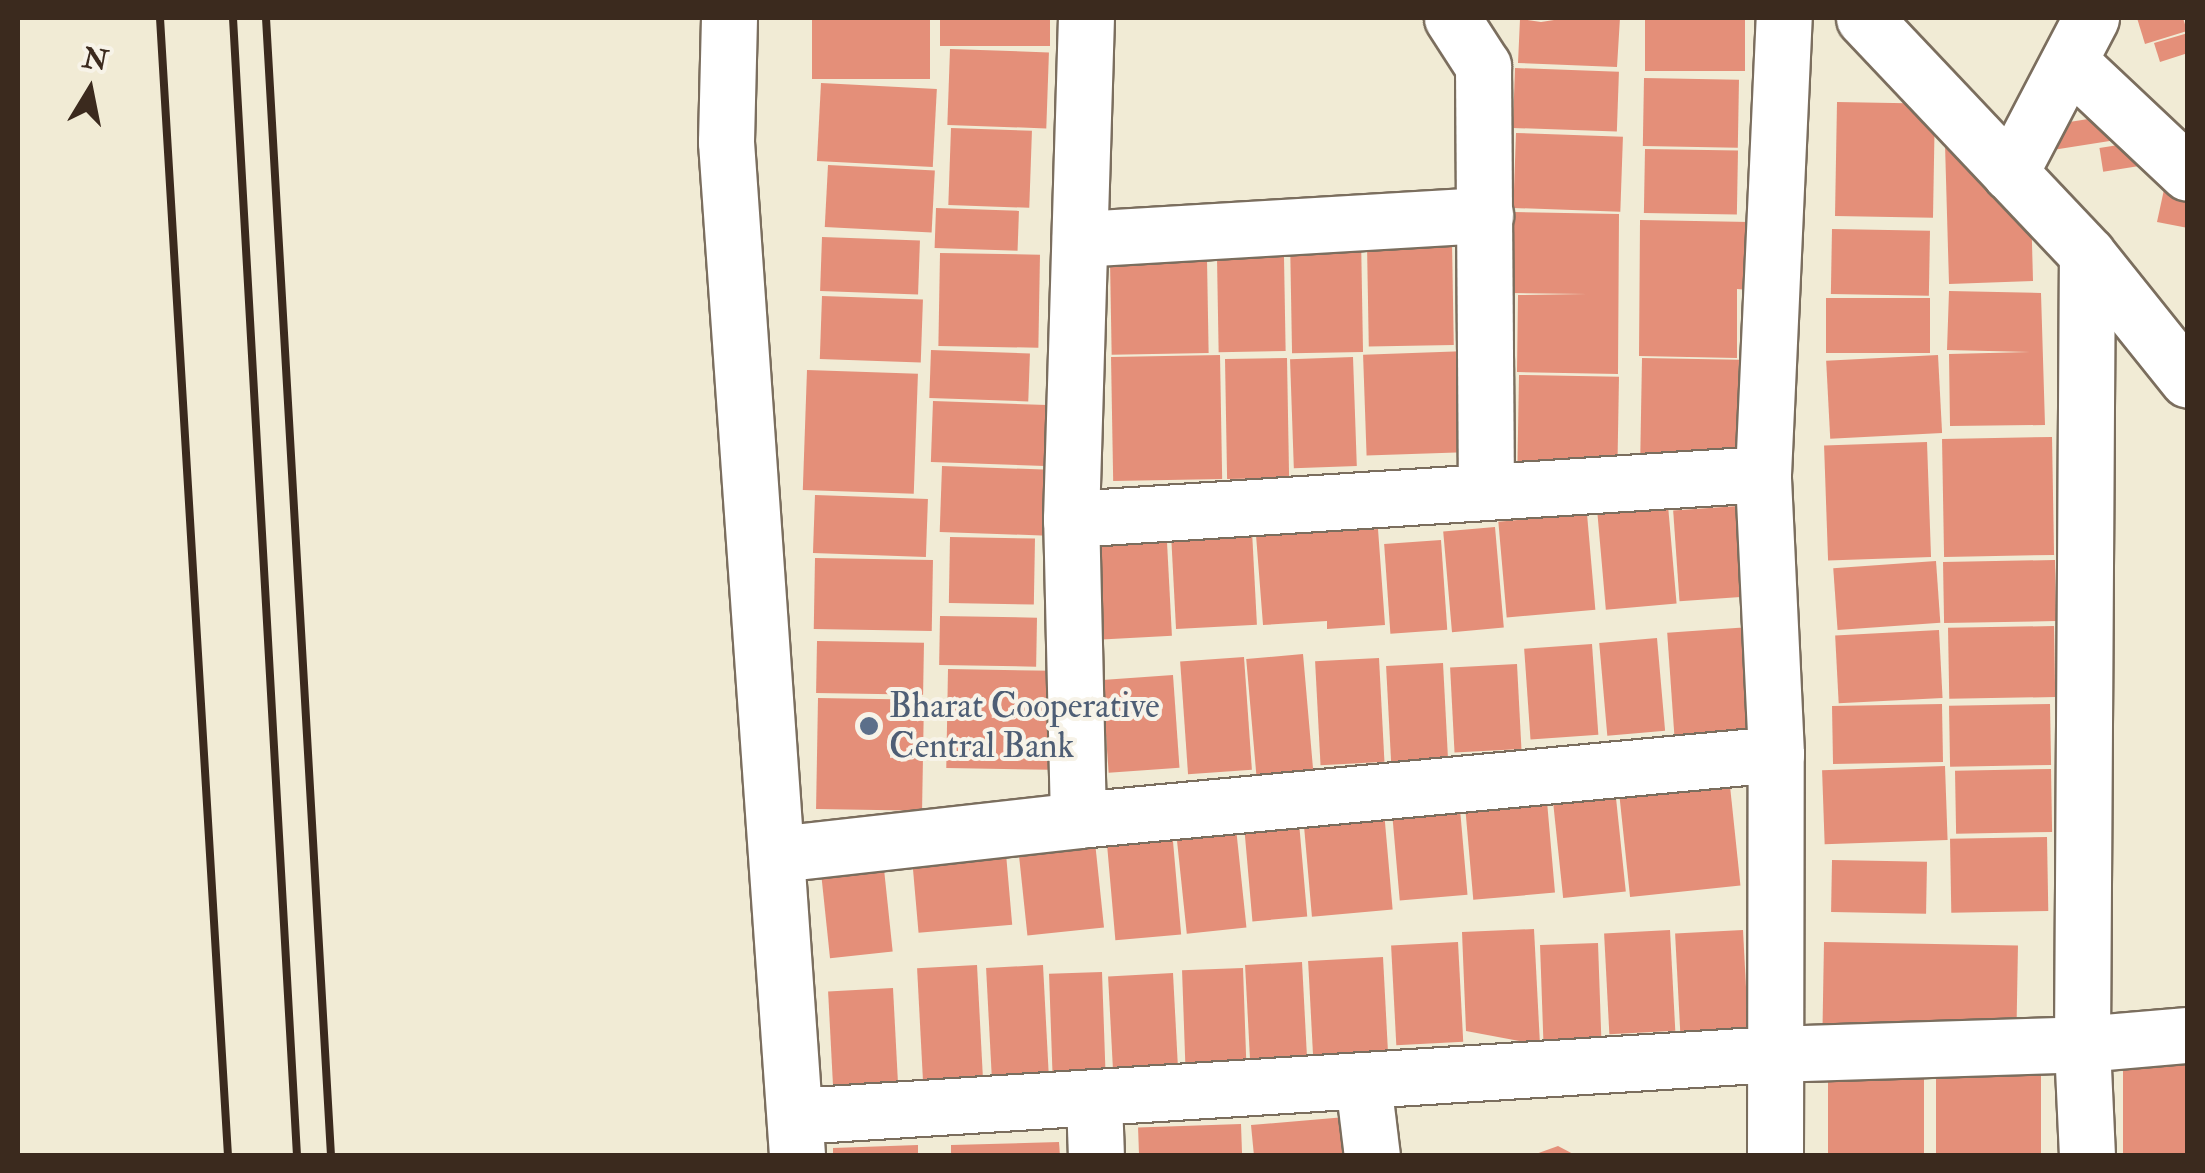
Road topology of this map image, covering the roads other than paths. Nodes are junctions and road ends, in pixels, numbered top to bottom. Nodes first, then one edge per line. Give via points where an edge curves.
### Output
1 (729, 18) edge
2 (1086, 18) edge
3 (1452, 18) edge
4 (1784, 18) edge
5 (1864, 18) edge
6 (2080, 39) edge
7 (2010, 173) junction
8 (2188, 173) edge
9 (1484, 215) junction
10 (1080, 238) junction
11 (2087, 254) junction
12 (2188, 380) edge
13 (1762, 474) junction
14 (1486, 489) junction
15 (1071, 518) junction
16 (1776, 754) junction
17 (1078, 820) junction
18 (777, 854) junction
19 (2188, 1035) edge
20 (2082, 1044) junction
21 (1772, 1054) junction
22 (1363, 1082) junction
23 (1094, 1100) junction
24 (796, 1136) edge
25 (1096, 1156) edge
26 (1372, 1156) edge
27 (1775, 1156) edge
28 (2087, 1156) edge

1 - 18 street via 726,142
2 - 10 street
3 - 9 street via 1482,66
4 - 13 street
5 - 7 street
6 - 7 street
6 - 8 street
7 - 11 street
9 - 10 street
9 - 14 street
10 - 15 street
11 - 12 street
11 - 20 street
13 - 14 street
13 - 16 street
14 - 15 street
15 - 17 street
16 - 17 street
16 - 21 street
17 - 18 street
18 - 24 street
19 - 20 street
20 - 21 street
20 - 28 street
21 - 22 street
21 - 27 street
22 - 23 street
22 - 26 street
23 - 24 street
23 - 25 street

